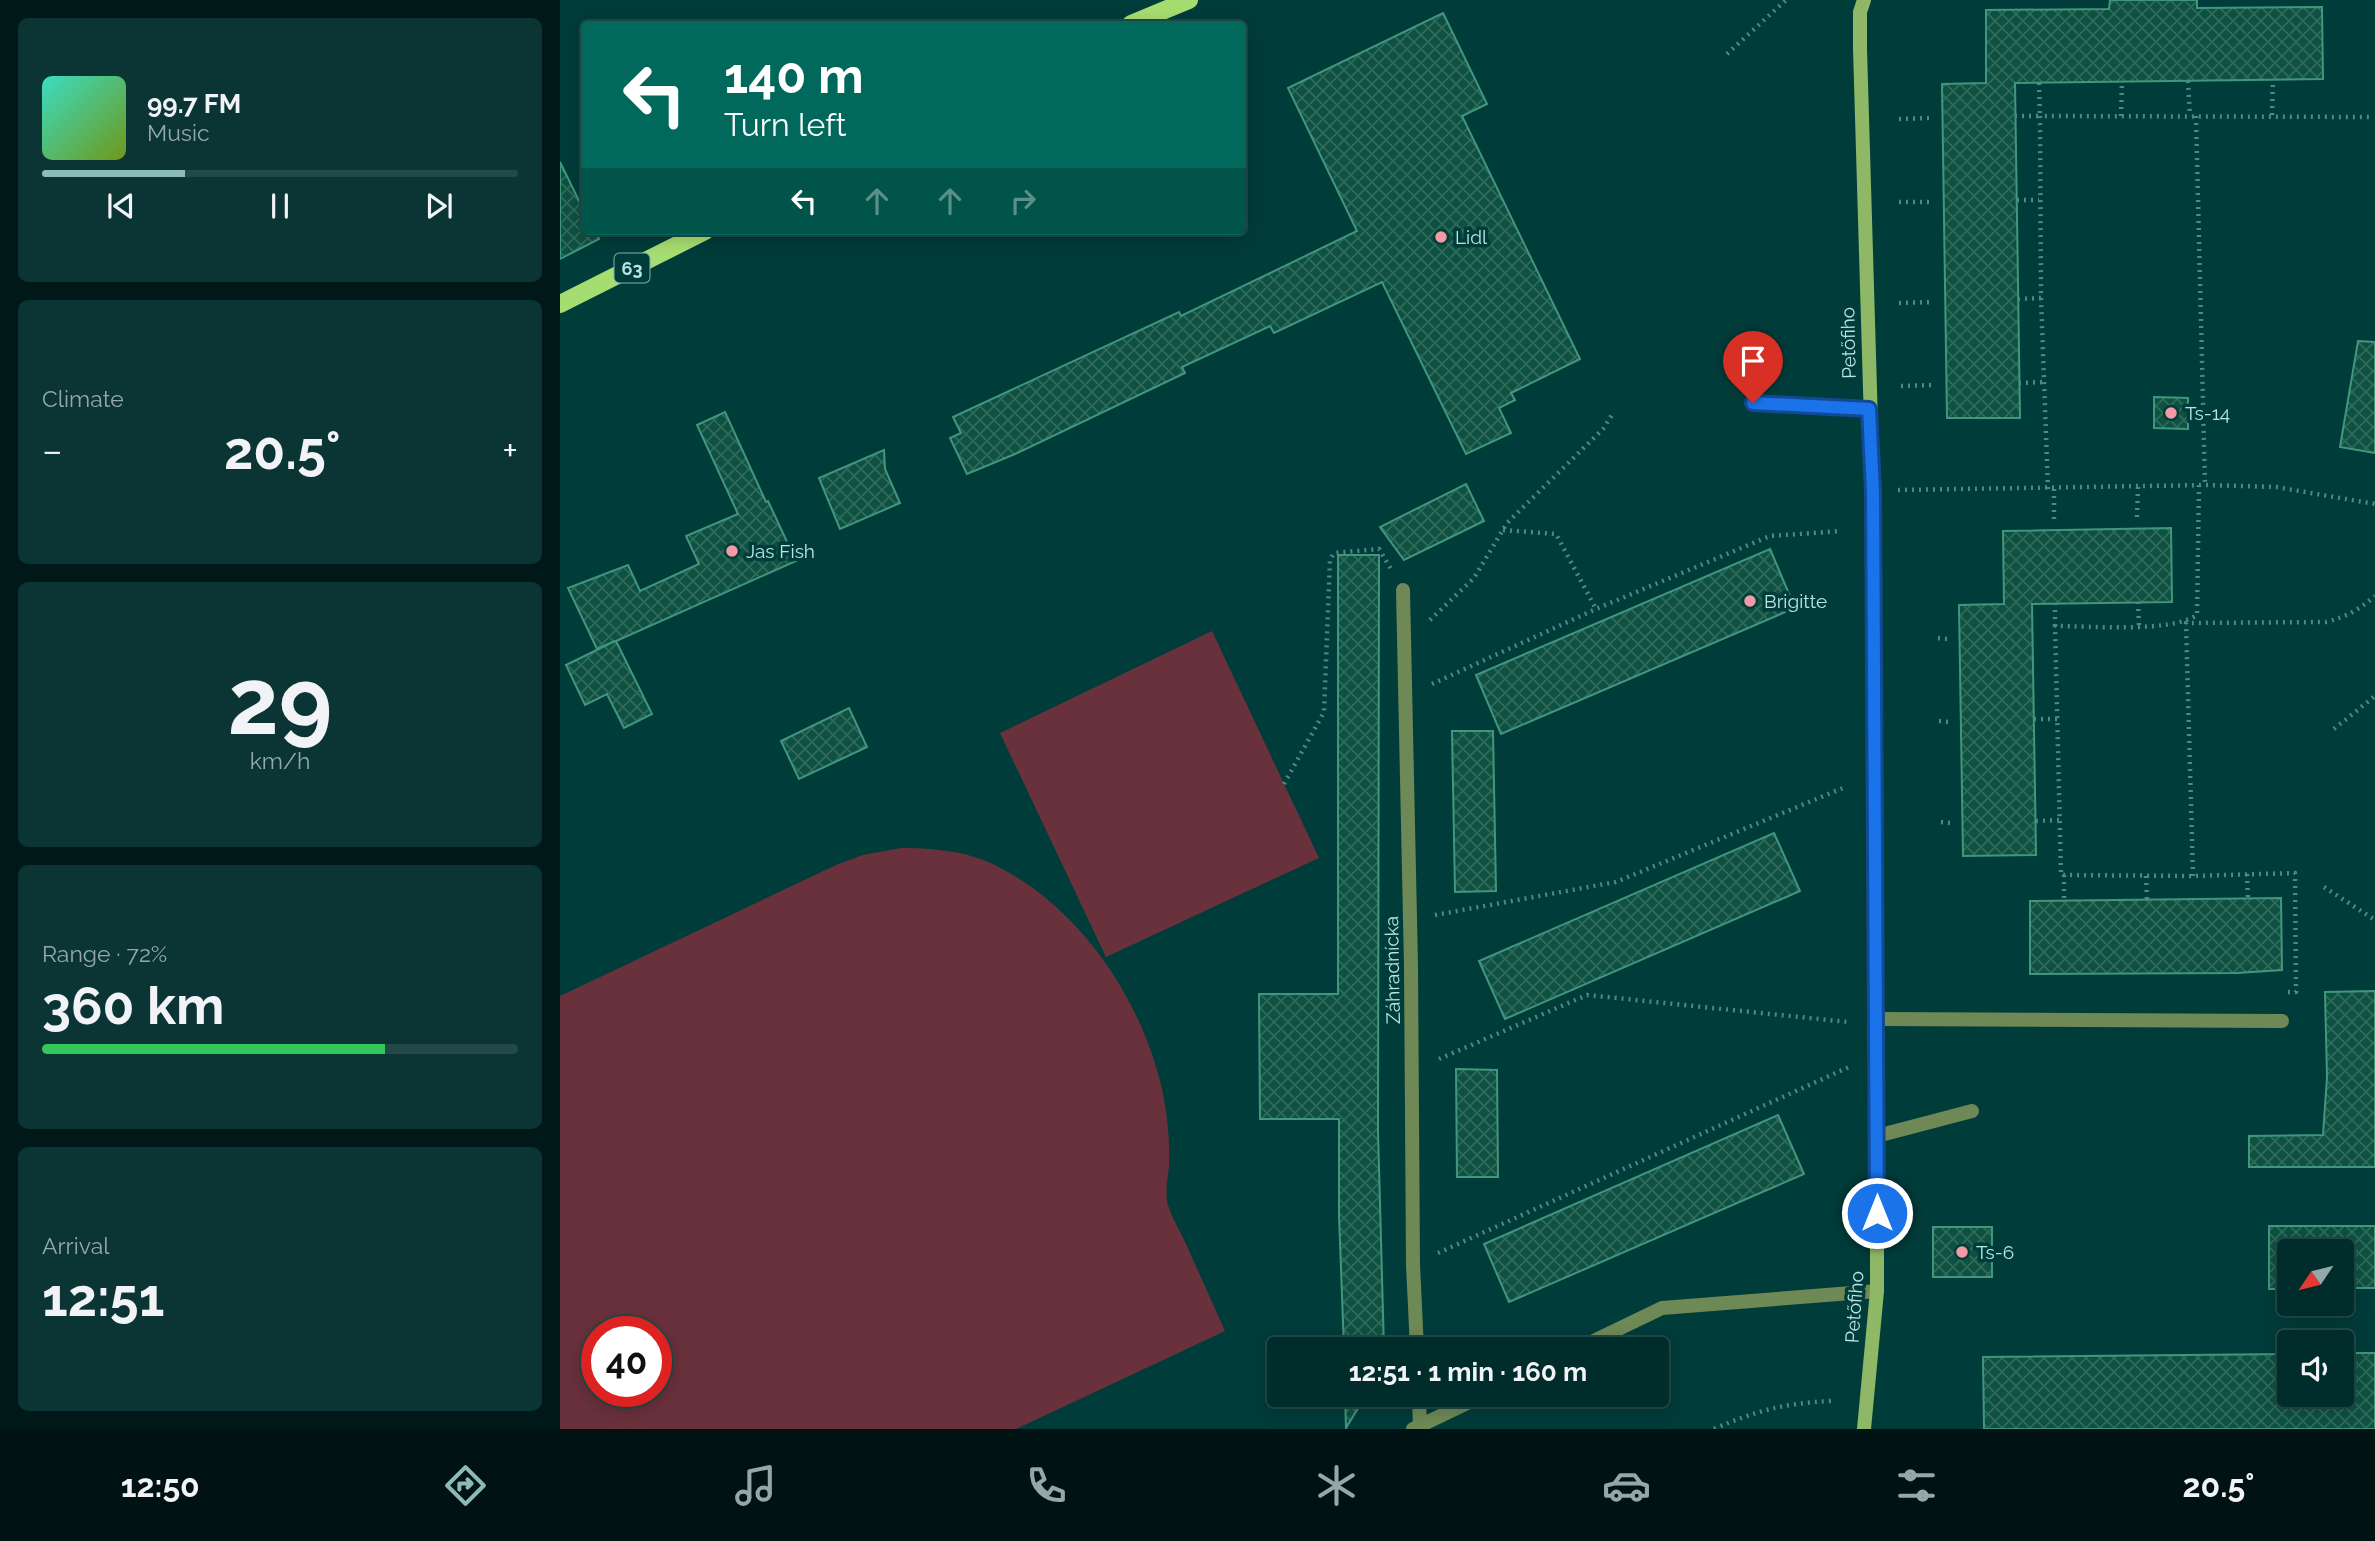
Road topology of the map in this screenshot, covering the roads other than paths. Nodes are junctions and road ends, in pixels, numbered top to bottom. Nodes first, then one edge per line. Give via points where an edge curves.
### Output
1 (1189, 0) edge
2 (1859, 4) edge
3 (1138, 21) edge
4 (697, 235) edge
5 (560, 304) edge
6 (1753, 403) dead end
7 (1869, 409) junction
8 (1403, 590) road end
9 (1877, 1019) junction
10 (2282, 1021) dead end
11 (1972, 1111) dead end
12 (1877, 1136) junction
13 (1877, 1291) junction
14 (1416, 1337) edge
15 (1602, 1337) edge
16 (1419, 1407) edge
17 (1459, 1407) edge
18 (1418, 1428) edge
19 (1864, 1429) edge

1 - 3 main road
2 - 7 street, Petőfiho
4 - 5 main road, 63
6 - 7 street
7 - 9 street, Petőfiho
8 - 14 street, Záhradnícka
9 - 10 street
9 - 12 street, Petőfiho
11 - 12 street
12 - 13 street, Petőfiho
13 - 15 street via 1662,1308
13 - 19 street, Petőfiho
16 - 18 street
17 - 18 street

